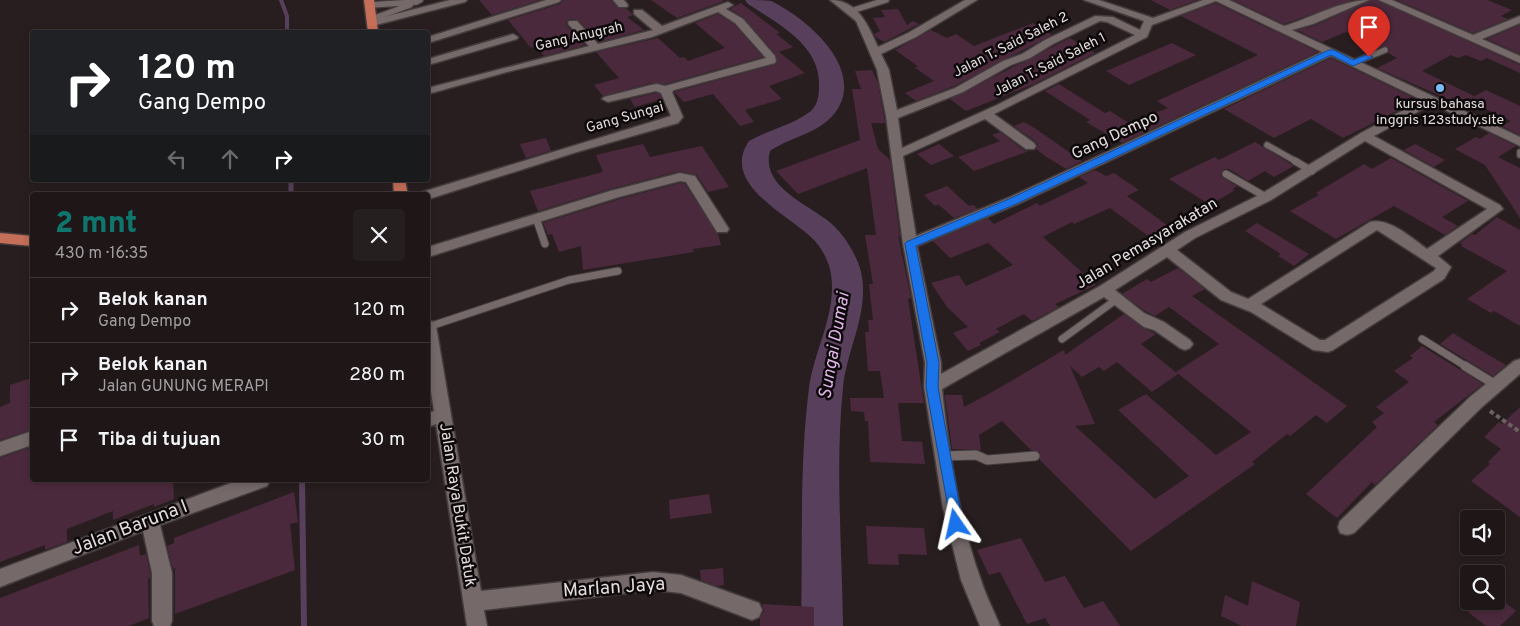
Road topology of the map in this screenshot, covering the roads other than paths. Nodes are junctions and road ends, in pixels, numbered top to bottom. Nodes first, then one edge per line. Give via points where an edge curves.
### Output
1 (462, 0) edge
2 (556, 0) edge
3 (835, 0) edge
4 (886, 0) edge
5 (972, 0) edge
6 (1089, 0) edge
7 (1212, 0) edge
8 (1222, 0) edge
9 (1364, 0) edge
10 (1384, 0) edge
11 (418, 1) edge
12 (370, 2) edge
13 (722, 4) edge
14 (852, 11) junction
15 (638, 12) dead end
16 (1520, 19) edge
17 (1153, 21) junction
18 (573, 23) dead end
19 (372, 25) edge
20 (1284, 29) junction
21 (660, 30) junction
22 (1143, 35) junction
23 (513, 37) dead end
24 (430, 39) edge
25 (1473, 39) junction
26 (596, 48) junction
27 (1385, 50) dead end
28 (1332, 52) junction
29 (875, 53) junction
30 (1520, 60) edge
31 (430, 61) edge
32 (1353, 63) junction
33 (430, 90) edge
34 (666, 91) junction
35 (608, 99) dead end
36 (1432, 100) junction
37 (986, 114) junction
38 (892, 116) junction
39 (1366, 136) junction
40 (1520, 142) edge
41 (1267, 145) dead end
42 (1030, 146) dead end
43 (896, 155) junction
44 (1312, 171) junction
45 (1226, 174) dead end
46 (430, 194) edge
47 (1266, 197) junction
48 (536, 218) junction
49 (722, 228) dead end
50 (0, 238) edge
51 (30, 241) edge
52 (545, 244) dead end
53 (910, 244) junction
54 (1168, 250) junction
55 (430, 251) edge
56 (1429, 255) junction
57 (618, 271) dead end
58 (1111, 295) junction
59 (1249, 305) junction
60 (430, 326) edge
61 (1062, 339) dead end
62 (1422, 339) dead end
63 (1185, 344) dead end
64 (430, 353) edge
65 (1520, 365) edge
66 (1496, 386) junction
67 (932, 387) junction
68 (435, 417) edge
69 (30, 439) edge
70 (0, 449) edge
71 (943, 456) junction
72 (1035, 456) dead end
73 (255, 482) edge
74 (150, 520) junction
75 (1347, 527) dead end
76 (0, 578) edge
77 (473, 602) junction
78 (752, 610) dead end
79 (162, 621) dead end
80 (477, 626) edge
81 (990, 626) edge

1 - 19 street
2 - 24 street
3 - 14 street
4 - 14 lane
5 - 29 street
6 - 17 street
7 - 17 street
8 - 20 street
9 - 20 street
10 - 25 street
11 - 12 lane
11 - 19 lane
12 - 19 main road
13 - 21 street, Gang Anugrah
13 - 34 street, Gang Sungai via 771,61 680,84
14 - 29 street via 863,24
15 - 21 street
16 - 25 street
17 - 22 street, Jalan T. Said Saleh 1
18 - 26 street
20 - 28 street
21 - 26 street, Gang Anugrah
22 - 37 street, Jalan T. Said Saleh 1
22 - 38 street, Jalan T. Said Saleh 2 via 1109,19 1099,18 959,90
23 - 31 street
25 - 30 street
26 - 33 street, Gang Anugrah
27 - 32 lane
28 - 32 street
28 - 53 street, Gang Dempo via 1013,202
29 - 38 street via 883,70
32 - 36 street
34 - 35 street via 657,87
34 - 46 street, Gang Sungai via 677,117 674,120
36 - 39 street, Jalan Pemasyarakatan
36 - 40 street
37 - 42 street
37 - 43 street, Jalan T. Said Saleh 1
38 - 43 street
39 - 44 street, Jalan Pemasyarakatan
39 - 56 street via 1496,209
41 - 44 lane
43 - 53 street
44 - 47 street, Jalan Pemasyarakatan
45 - 47 lane
47 - 54 street, Jalan Pemasyarakatan via 1190,235
48 - 49 street via 686,177
48 - 52 lane
48 - 55 street
50 - 51 main road
53 - 67 street via 933,363
54 - 58 street, Jalan Pemasyarakatan
54 - 59 street via 1226,296
56 - 59 street via 1384,227 1376,226
56 - 59 street via 1444,267 1439,275 1328,346 1318,346
57 - 60 lane via 569,280
58 - 61 lane
58 - 63 street via 1148,323 1159,326
58 - 67 street, Jalan Pemasyarakatan
62 - 66 lane
64 - 68 street, Jalan Raya Bukit Datuk
65 - 66 street
66 - 75 street
67 - 71 street
68 - 77 street, Jalan Raya Bukit Datuk
69 - 70 street
71 - 72 lane via 976,455 995,460
71 - 81 street via 963,558
73 - 74 street, Jalan Baruna I
74 - 76 street, Jalan Baruna I
74 - 79 street via 162,573
77 - 78 street, Marlan Jaya via 653,582 681,584
77 - 80 street, Jalan Raya Bukit Datuk

